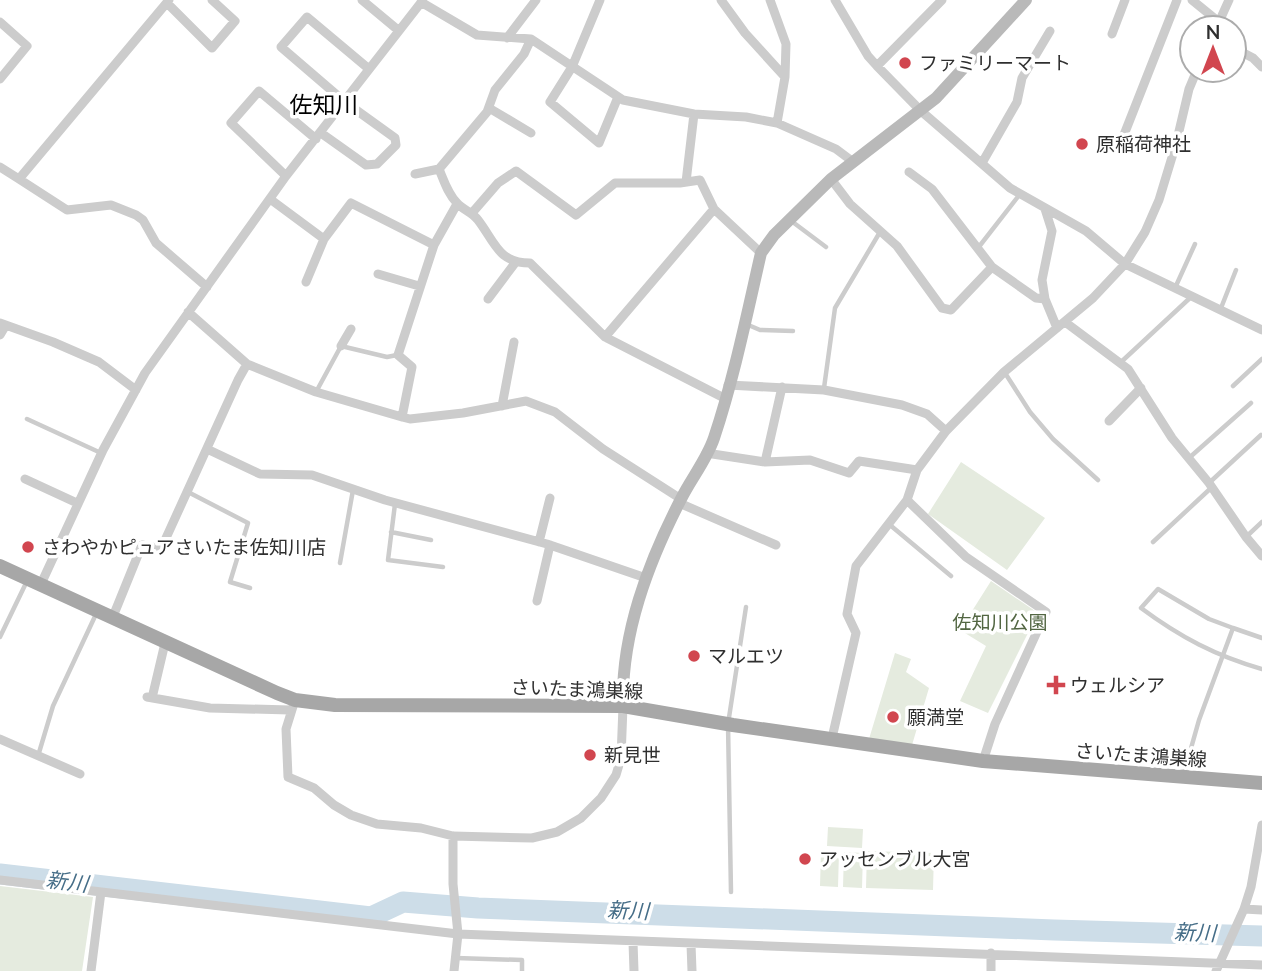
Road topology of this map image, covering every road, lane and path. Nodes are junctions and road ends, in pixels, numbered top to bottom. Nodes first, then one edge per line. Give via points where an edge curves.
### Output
1 (212, 0) edge
2 (362, 0) edge
3 (536, 0) edge
4 (600, 0) edge
5 (721, 0) edge
6 (770, 0) edge
7 (835, 0) edge
8 (942, 0) edge
9 (1125, 0) edge
10 (1177, 0) edge
11 (1192, 0) edge
12 (168, 1) edge
13 (422, 1) edge
14 (1021, 2) edge
15 (1206, 14) edge
16 (0, 22) edge
17 (398, 30) junction
18 (1050, 31) dead end
19 (1112, 34) dead end
20 (507, 38) junction
21 (531, 39) junction
22 (877, 66) junction
23 (572, 67) junction
24 (369, 69) junction
25 (785, 77) junction
26 (0, 79) edge
27 (1191, 84) edge
28 (618, 97) junction
29 (345, 103) junction
30 (489, 108) junction
31 (921, 111) junction
32 (694, 114) junction
33 (777, 123) junction
34 (531, 133) dead end
35 (319, 136) junction
36 (1118, 150) dead end
37 (852, 161) junction
38 (982, 163) junction
39 (0, 167) edge
40 (439, 169) junction
41 (909, 172) dead end
42 (415, 174) dead end
43 (286, 176) junction
44 (19, 179) junction
45 (831, 179) junction
46 (686, 182) junction
47 (1020, 194) junction
48 (270, 199) junction
49 (457, 204) junction
50 (714, 209) junction
51 (1045, 209) junction
52 (472, 213) junction
53 (788, 219) junction
54 (881, 231) junction
55 (324, 239) junction
56 (433, 244) junction
57 (1195, 244) dead end
58 (825, 247) dead end
59 (977, 249) junction
60 (761, 253) junction
61 (515, 263) junction
62 (1125, 264) junction
63 (992, 267) junction
64 (1236, 270) dead end
65 (378, 274) dead end
66 (306, 282) dead end
67 (419, 286) junction
68 (207, 287) junction
69 (1175, 289) junction
70 (1191, 297) junction
71 (488, 299) dead end
72 (1045, 299) junction
73 (1220, 311) junction
74 (188, 312) junction
75 (745, 323) junction
76 (3, 324) edge
77 (1061, 325) junction
78 (351, 329) dead end
79 (1262, 330) edge
80 (793, 331) dead end
81 (0, 335) edge
82 (605, 337) junction
83 (514, 342) dead end
84 (341, 346) junction
85 (398, 355) junction
86 (1262, 359) edge
87 (1119, 363) junction
88 (247, 364) junction
89 (1004, 372) junction
90 (728, 385) junction
91 (1233, 386) dead end
92 (782, 387) junction
93 (1142, 388) junction
94 (135, 390) junction
95 (824, 390) junction
96 (316, 392) junction
97 (724, 398) junction
98 (1251, 403) dead end
99 (502, 406) junction
100 (402, 418) junction
101 (27, 419) dead end
102 (1109, 421) dead end
103 (946, 431) junction
104 (1261, 435) edge
105 (207, 449) junction
106 (102, 453) junction
107 (706, 453) junction
108 (1189, 458) junction
109 (765, 462) junction
110 (917, 470) junction
111 (26, 479) dead end
112 (1098, 480) dead end
113 (1211, 485) junction
114 (353, 489) junction
115 (187, 492) junction
116 (550, 498) dead end
117 (906, 500) junction
118 (680, 501) junction
119 (77, 503) junction
120 (395, 503) junction
121 (1262, 522) edge
122 (889, 524) junction
123 (391, 532) junction
124 (1246, 537) junction
125 (431, 540) dead end
126 (540, 542) junction
127 (1153, 542) dead end
128 (776, 544) dead end
129 (550, 545) junction
130 (1262, 556) edge
131 (340, 564) dead end
132 (0, 566) edge
133 (443, 567) dead end
134 (951, 576) dead end
135 (646, 578) junction
136 (35, 581) junction
137 (250, 588) dead end
138 (537, 601) dead end
139 (746, 607) dead end
140 (97, 611) junction
141 (112, 619) junction
142 (1233, 628) junction
143 (0, 636) edge
144 (1262, 638) edge
145 (165, 643) junction
146 (1223, 656) junction
147 (1262, 669) edge
148 (293, 705) junction
149 (623, 706) junction
150 (728, 724) junction
151 (832, 738) junction
152 (0, 739) edge
153 (38, 757) junction
154 (983, 761) junction
155 (80, 774) dead end
156 (1182, 777) junction
157 (1262, 783) edge
158 (1262, 825) edge
159 (453, 836) junction
160 (0, 880) edge
161 (101, 892) junction
162 (731, 892) dead end
163 (1244, 909) junction
164 (1262, 910) edge
165 (457, 932) junction
166 (633, 942) junction
167 (691, 944) junction
168 (991, 953) junction
169 (455, 958) junction
170 (1262, 965) edge
171 (1218, 967) edge
172 (91, 971) edge
173 (454, 971) edge
174 (522, 971) edge
175 (634, 971) edge
176 (692, 971) edge
177 (991, 971) edge

1 - 12 street via 235,21 212,48
2 - 17 street
3 - 20 street
4 - 23 street
5 - 25 street
6 - 25 street via 786,44
7 - 22 street
8 - 22 street
9 - 19 street
10 - 36 street
11 - 15 street
12 - 44 street
13 - 17 street
13 - 20 street via 477,35
14 - 31 street
16 - 26 street via 27,46
17 - 24 street
18 - 38 street
20 - 21 street
21 - 23 street
21 - 30 street via 495,90
22 - 31 street
23 - 28 street
23 - 28 street via 550,103 599,143
24 - 29 street
24 - 29 street via 307,18 281,47
25 - 33 street
27 - 62 street via 1158,200
28 - 32 street
29 - 35 street
29 - 35 street via 395,138 396,145 377,164 366,165
30 - 34 street
30 - 40 street
31 - 37 street
31 - 38 street
32 - 33 street
32 - 46 street
33 - 37 street
35 - 43 street
35 - 43 street via 259,91 231,124
37 - 45 street
38 - 47 street
39 - 44 street
40 - 42 street
40 - 49 street
41 - 59 street via 932,189
43 - 48 street
44 - 68 street via 67,210 111,205 136,215 156,243
45 - 53 street
45 - 54 street via 850,204
46 - 50 street via 701,180
46 - 52 street via 615,183 576,215 516,171 498,183
47 - 51 street
47 - 59 lane
48 - 55 street
48 - 68 street
49 - 52 street
49 - 56 street
50 - 60 street
50 - 82 street
51 - 62 street via 1086,231
51 - 72 street via 1052,231 1042,280
52 - 61 street via 496,249
53 - 58 lane
53 - 60 street
54 - 63 street via 942,307 951,310
54 - 95 lane via 835,308
55 - 56 street via 351,203
55 - 66 street
56 - 67 street
57 - 69 lane
59 - 63 street
60 - 75 street
61 - 71 street
61 - 82 street via 530,262
62 - 69 street
62 - 77 street
63 - 72 street via 1036,298
64 - 73 lane
65 - 67 street
67 - 85 street
68 - 74 street
69 - 70 street
70 - 73 street
70 - 87 lane
72 - 77 street
73 - 79 street
74 - 88 street
74 - 94 street
75 - 80 lane via 760,330
75 - 90 street
76 - 81 street
76 - 94 street via 99,362
77 - 87 street
77 - 89 street
78 - 84 street
82 - 97 street
83 - 99 street
84 - 85 lane via 387,357
84 - 96 lane
85 - 100 street via 412,367
86 - 91 lane
87 - 93 street
88 - 96 street
88 - 105 street
89 - 103 street
89 - 112 lane via 1053,439
90 - 92 street
90 - 97 street
92 - 95 street
92 - 109 street
93 - 102 street
93 - 108 street
94 - 106 street
95 - 103 street via 902,405 928,414
96 - 100 street
97 - 107 street
98 - 108 lane
99 - 100 street
99 - 118 street via 526,401 555,412
101 - 106 lane
103 - 110 street
104 - 113 lane
105 - 114 street via 260,474 312,475
105 - 115 street
106 - 119 street
107 - 109 street
107 - 118 street
108 - 113 street
109 - 110 street via 810,460 849,473 859,461
110 - 117 street
111 - 119 street
113 - 124 street
113 - 127 lane
114 - 120 street
114 - 131 lane
115 - 137 lane via 248,523 230,582
115 - 141 street via 161,549 142,545
116 - 126 street
117 - 122 street
117 - 154 street via 966,557 1046,612
118 - 128 street
118 - 135 street
119 - 136 street
120 - 123 lane
120 - 126 street
121 - 124 lane
122 - 134 lane
122 - 151 street via 856,566 847,614 856,633
123 - 125 lane
123 - 133 lane via 388,559
124 - 130 street
126 - 129 street
129 - 135 street
129 - 138 street
132 - 136 main road, さいたま鴻巣線
135 - 149 street via 622,675
136 - 140 main road, さいたま鴻巣線
136 - 143 lane
139 - 150 lane
140 - 141 main road, さいたま鴻巣線
140 - 153 lane via 53,706
141 - 145 main road, さいたま鴻巣線
142 - 144 lane
142 - 146 lane
142 - 146 lane via 1158,589 1141,608 1177,634
145 - 148 main road, さいたま鴻巣線
145 - 148 street via 149,697 210,708
146 - 147 lane
146 - 156 lane
148 - 149 main road, さいたま鴻巣線
148 - 159 street via 286,729 288,777 314,788 351,815 377,824
149 - 150 main road, さいたま鴻巣線
149 - 159 street via 616,775 581,818 557,832 532,838
150 - 151 main road, さいたま鴻巣線
150 - 162 lane
151 - 154 main road, さいたま鴻巣線
152 - 153 street
153 - 155 street
154 - 156 main road, さいたま鴻巣線
156 - 157 main road, さいたま鴻巣線
158 - 163 street
159 - 165 street
160 - 161 street
161 - 165 street
161 - 172 street
163 - 164 street
163 - 171 street
165 - 166 street
165 - 169 street
166 - 167 street
166 - 175 street
167 - 168 street
167 - 176 street
168 - 171 street
168 - 177 street
169 - 173 street
169 - 174 lane via 522,960
170 - 171 street

